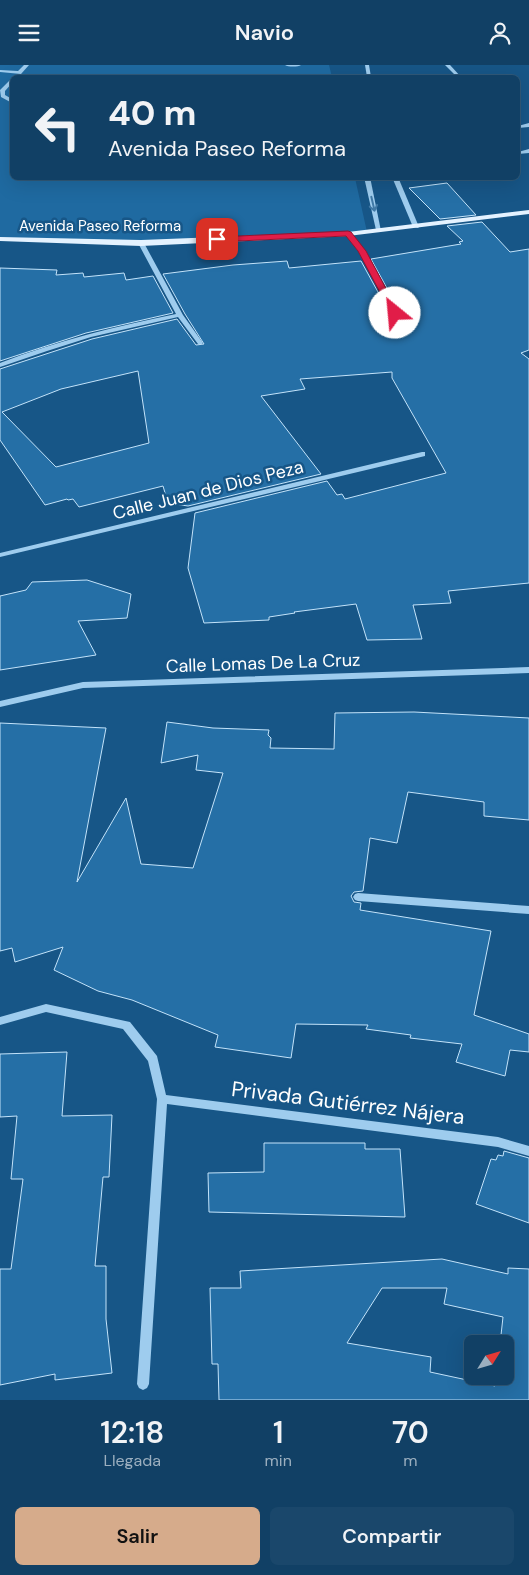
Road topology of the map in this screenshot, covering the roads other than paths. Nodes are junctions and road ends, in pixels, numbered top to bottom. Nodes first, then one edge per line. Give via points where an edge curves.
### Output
1 (27, 65) edge
2 (287, 65) edge
3 (299, 65) edge
4 (447, 65) edge
5 (0, 71) edge
6 (17, 75) edge
7 (457, 75) edge
8 (10, 83) edge
9 (10, 100) edge
10 (368, 180) edge
11 (396, 180) edge
12 (528, 213) edge
13 (416, 227) junction
14 (379, 230) junction
15 (348, 234) junction
16 (0, 239) edge
17 (141, 243) junction
18 (395, 313) dead end
19 (180, 315) junction
20 (200, 343) dead end
21 (0, 365) edge
22 (422, 454) dead end
23 (0, 555) edge
24 (529, 670) edge
25 (0, 704) edge
26 (358, 897) dead end
27 (529, 910) edge
28 (0, 1021) edge
29 (162, 1099) junction
30 (529, 1151) edge
31 (143, 1384) dead end

1 - 6 street
2 - 3 street
4 - 7 street
5 - 6 street
8 - 9 street via 2,91 3,96
10 -> 14 street
11 - 13 street
12 - 13 main road, Avenida Paseo Reforma
13 - 14 main road, Avenida Paseo Reforma
14 - 15 main road, Avenida Paseo Reforma
15 - 17 main road, Avenida Paseo Reforma
15 - 18 street via 362,251
16 - 17 main road, Avenida Paseo Reforma
17 - 19 street
19 - 20 street
19 - 21 street via 112,329
22 - 23 street, Calle Juan de Dios Peza
24 - 25 street, Calle Lomas De La Cruz via 83,685
26 - 27 street
28 - 29 street via 46,1009 126,1025 154,1059
29 - 30 street, Privada Gutiérrez Nájera via 498,1142
29 - 31 street

